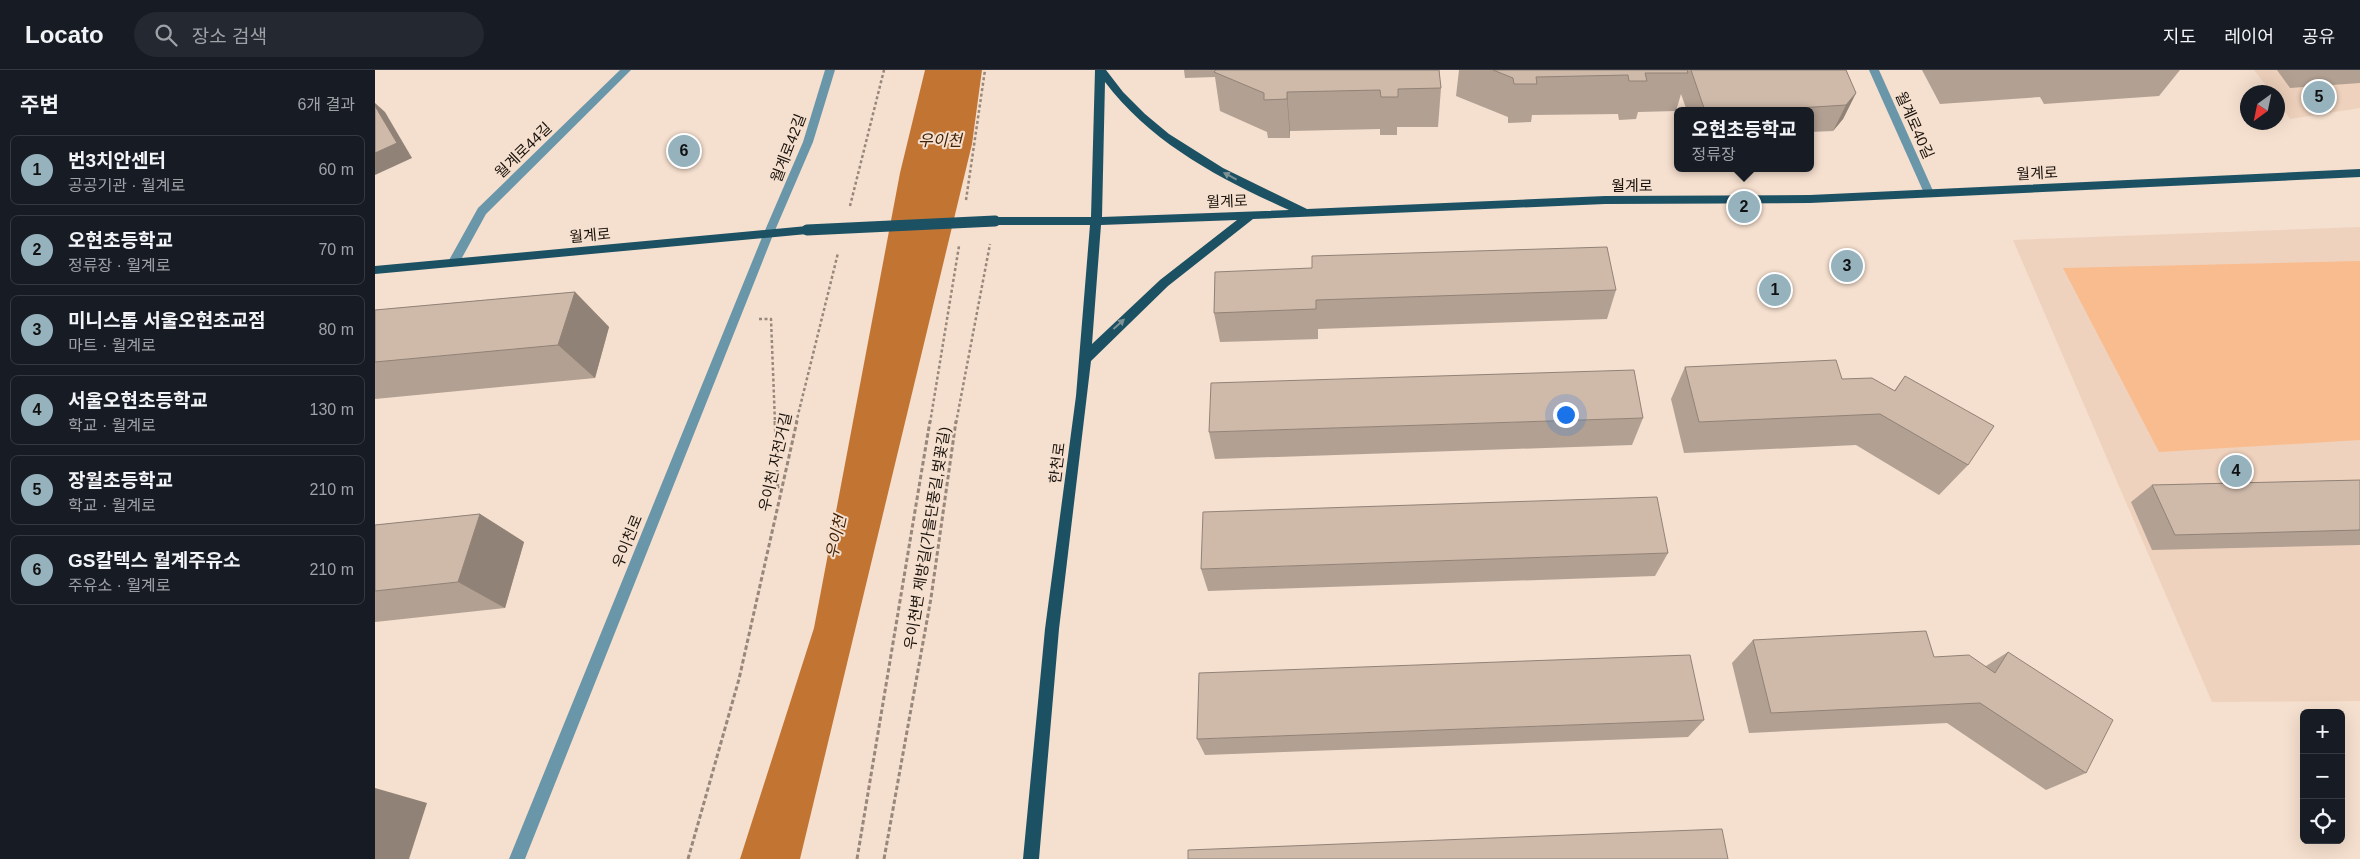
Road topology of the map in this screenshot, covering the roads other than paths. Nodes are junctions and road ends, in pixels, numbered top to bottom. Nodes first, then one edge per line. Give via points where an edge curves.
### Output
1 (626, 70) edge
2 (831, 70) edge
3 (1100, 70) edge
4 (1874, 70) edge
5 (2360, 173) edge
6 (1929, 193) junction
7 (1305, 213) junction
8 (1250, 216) junction
9 (1096, 221) junction
10 (768, 235) junction
11 (455, 262) junction
12 (375, 270) edge
13 (1085, 359) junction
14 (517, 859) edge
15 (1031, 859) edge

1 - 11 street, 월계로44길 via 482,211
2 - 10 street, 월계로42길 via 808,142
7 -> 3 main road via 1222,172 1172,141 1145,120
3 - 9 main road, 한천로
4 - 6 street, 월계로40길
5 - 6 main road, 월계로
6 - 7 main road, 월계로 via 1810,199 1605,200
7 - 8 main road, 월계로
8 - 9 main road, 월계로
13 -> 8 main road via 1105,336 1199,253
9 - 10 main road, 월계로, bridge via 995,221 807,230
9 - 13 main road, 한천로
10 - 11 main road, 월계로
10 - 14 street, 우이천로
11 - 12 main road, 월계로
13 - 15 main road, 한천로 via 1052,629

